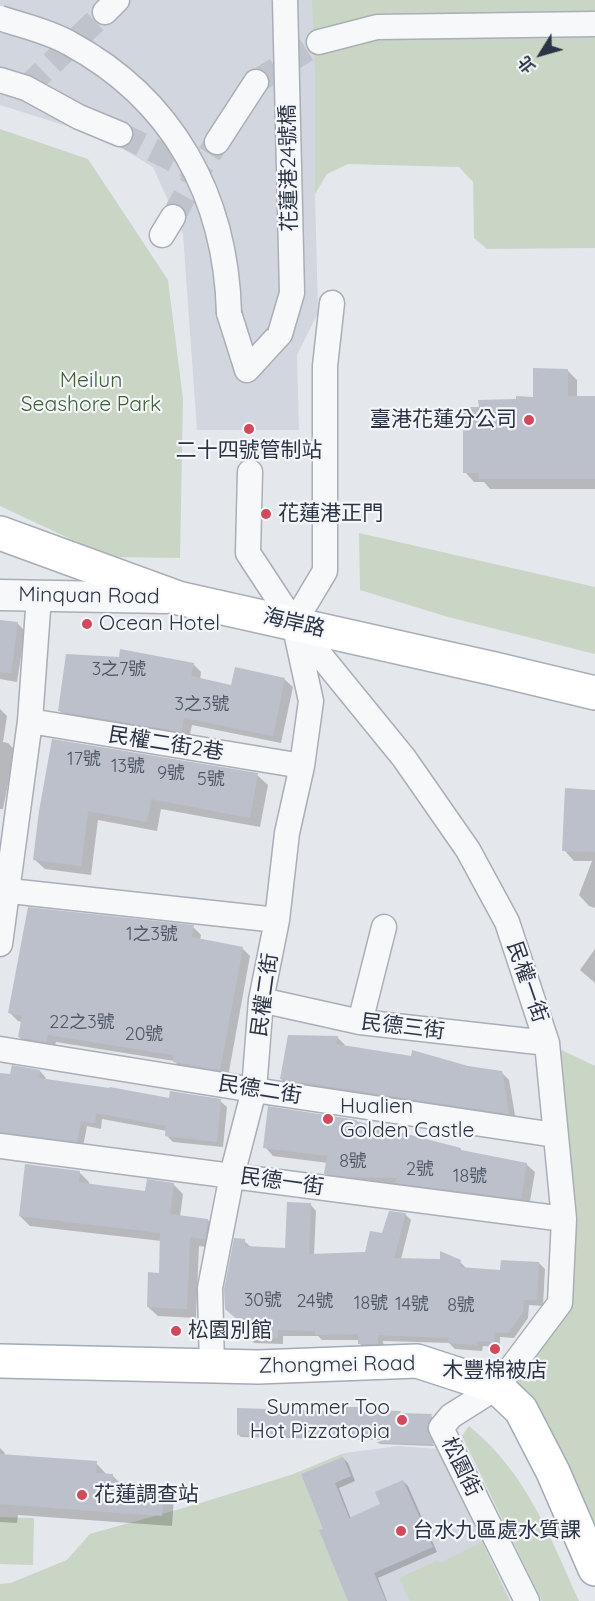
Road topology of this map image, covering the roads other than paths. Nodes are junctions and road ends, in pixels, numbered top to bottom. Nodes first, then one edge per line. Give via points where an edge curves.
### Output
1 (285, 0) edge
2 (0, 18) edge
3 (595, 24) edge
4 (319, 42) tunnel mouth
5 (0, 80) edge
6 (256, 82) tunnel mouth
7 (120, 134) tunnel mouth
8 (217, 142) tunnel mouth
9 (332, 303) dead end
10 (250, 472) dead end
11 (0, 533) edge
12 (0, 595) edge
13 (39, 596) junction
14 (178, 598) junction
15 (294, 623) junction
16 (595, 693) edge
17 (30, 721) junction
18 (302, 766) junction
19 (4, 891) edge
20 (276, 920) junction
21 (384, 927) dead end
22 (0, 944) edge
23 (261, 1000) junction
24 (360, 1022) junction
25 (547, 1043) junction
26 (0, 1049) edge
27 (254, 1090) junction
28 (555, 1135) junction
29 (0, 1146) edge
30 (232, 1175) junction
31 (564, 1219) junction
32 (0, 1361) edge
33 (212, 1366) junction
34 (498, 1387) junction
35 (595, 1569) edge
36 (527, 1601) edge

1 - 2 street, 花蓮港24號橋, bridge via 292,293 280,334 247,379 229,313 224,253 207,195 179,142 134,89 95,58 53,35
3 - 4 street via 377,27
5 - 7 street via 26,88
6 - 8 street
9 - 15 street via 325,366 325,571
10 - 15 street, 民權一街 via 248,553
11 - 14 main road, 海岸路
12 - 13 street, Minquan Road
13 - 14 street, Minquan Road
13 - 17 street
14 - 15 main road, 海岸路
15 - 16 main road, 海岸路
15 - 18 street, 民權二街 via 311,701
15 - 25 street, 民權一街 via 404,758 468,850 507,922
17 - 18 street, 民權二街2巷
17 - 19 street
18 - 20 street, 民權二街 via 287,833
19 - 20 street
19 - 22 street
20 - 23 street, 民權二街
21 - 24 street
23 - 24 street, 民德三街
23 - 27 street, 民權二街
24 - 25 street, 民德三街
25 - 28 street, 民權一街
26 - 27 street, 民德二街
27 - 28 street, 民德二街
27 - 30 street, 民權二街
28 - 31 street, 民權一街
29 - 30 street, 民德一街
30 - 31 street, 民德一街
30 - 33 street, 民權二街 via 210,1288
31 - 34 street, 民權一街 via 560,1303
32 - 33 main road, Zhongmei Road
33 - 34 main road, Zhongmei Road via 417,1361
34 - 35 main road, Zhongmei Road via 521,1410
34 - 36 street, 松園街 via 451,1416 441,1428

